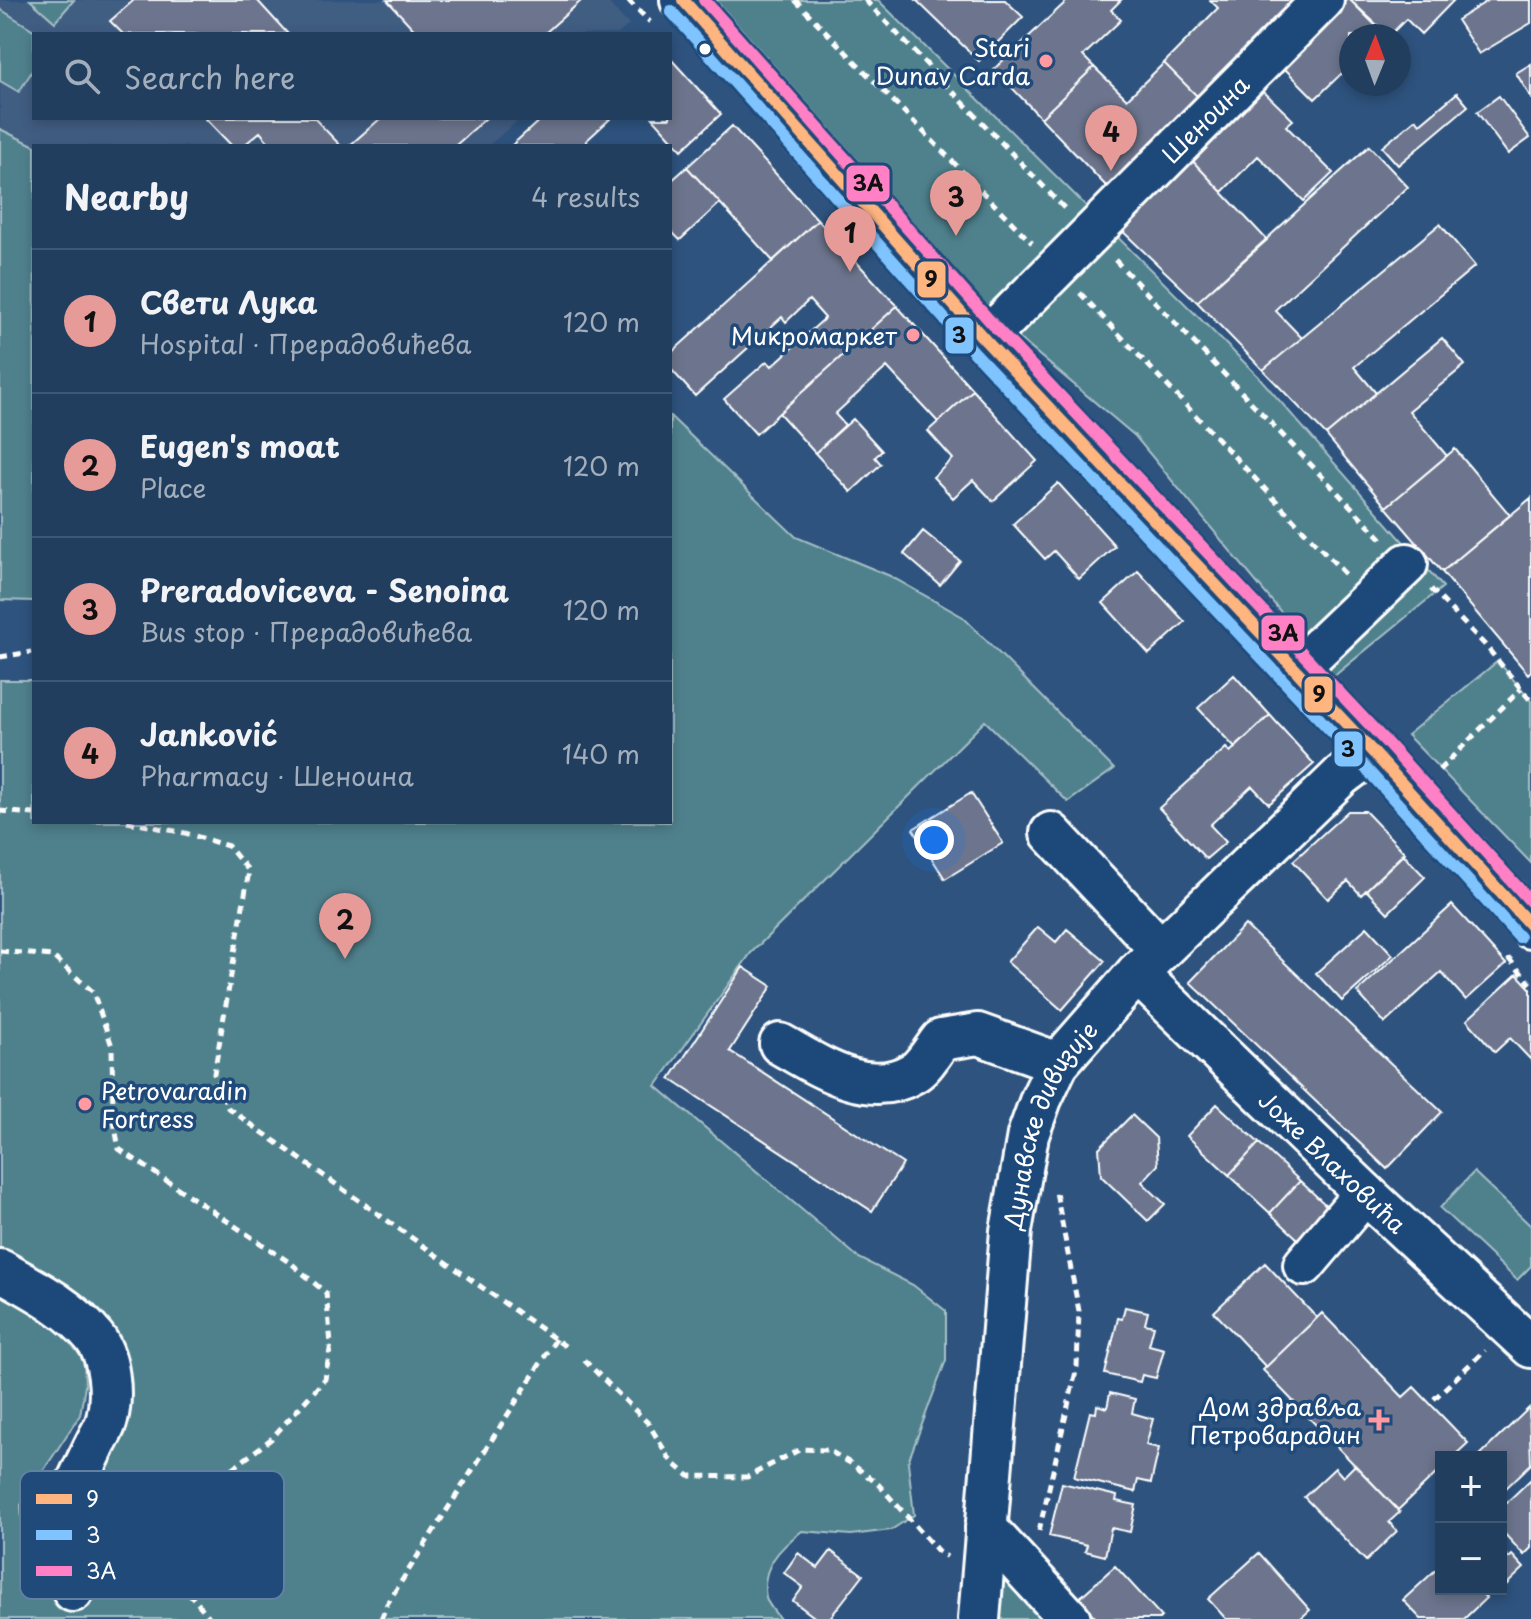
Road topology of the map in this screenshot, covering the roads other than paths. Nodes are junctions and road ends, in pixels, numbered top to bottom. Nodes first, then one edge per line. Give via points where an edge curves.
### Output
1 (1323, 0) edge
2 (668, 13) edge
3 (985, 340) junction
4 (1407, 564) road end
5 (1296, 670) junction
6 (1373, 752) junction
7 (1051, 833) dead end
8 (1531, 926) edge
9 (1148, 961) junction
10 (780, 1044) dead end
11 (1058, 1063) junction
12 (1365, 1193) junction
13 (1304, 1265) dead end
14 (0, 1270) edge
15 (1521, 1337) edge
16 (83, 1471) edge
17 (986, 1528) junction
18 (979, 1619) edge
19 (1070, 1619) edge

1 - 3 street, Шеноина
2 - 3 main road
3 - 5 main road
4 - 5 street
5 - 6 main road
6 - 8 main road
6 - 9 street, Дунавске дивизије via 1341,776
7 - 9 street, Јоже Влаховића
9 - 11 street, Дунавске дивизије
9 - 12 street, Јоже Влаховића
10 - 11 street via 831,1073 881,1086 914,1073 941,1040 978,1034
11 - 17 street, Дунавске дивизије via 1028,1135 1018,1180
12 - 13 street
12 - 15 street, Јоже Влаховића
14 - 16 street via 46,1297 97,1340 109,1384 107,1420
17 - 18 street, Дунавске дивизије
17 - 19 street

